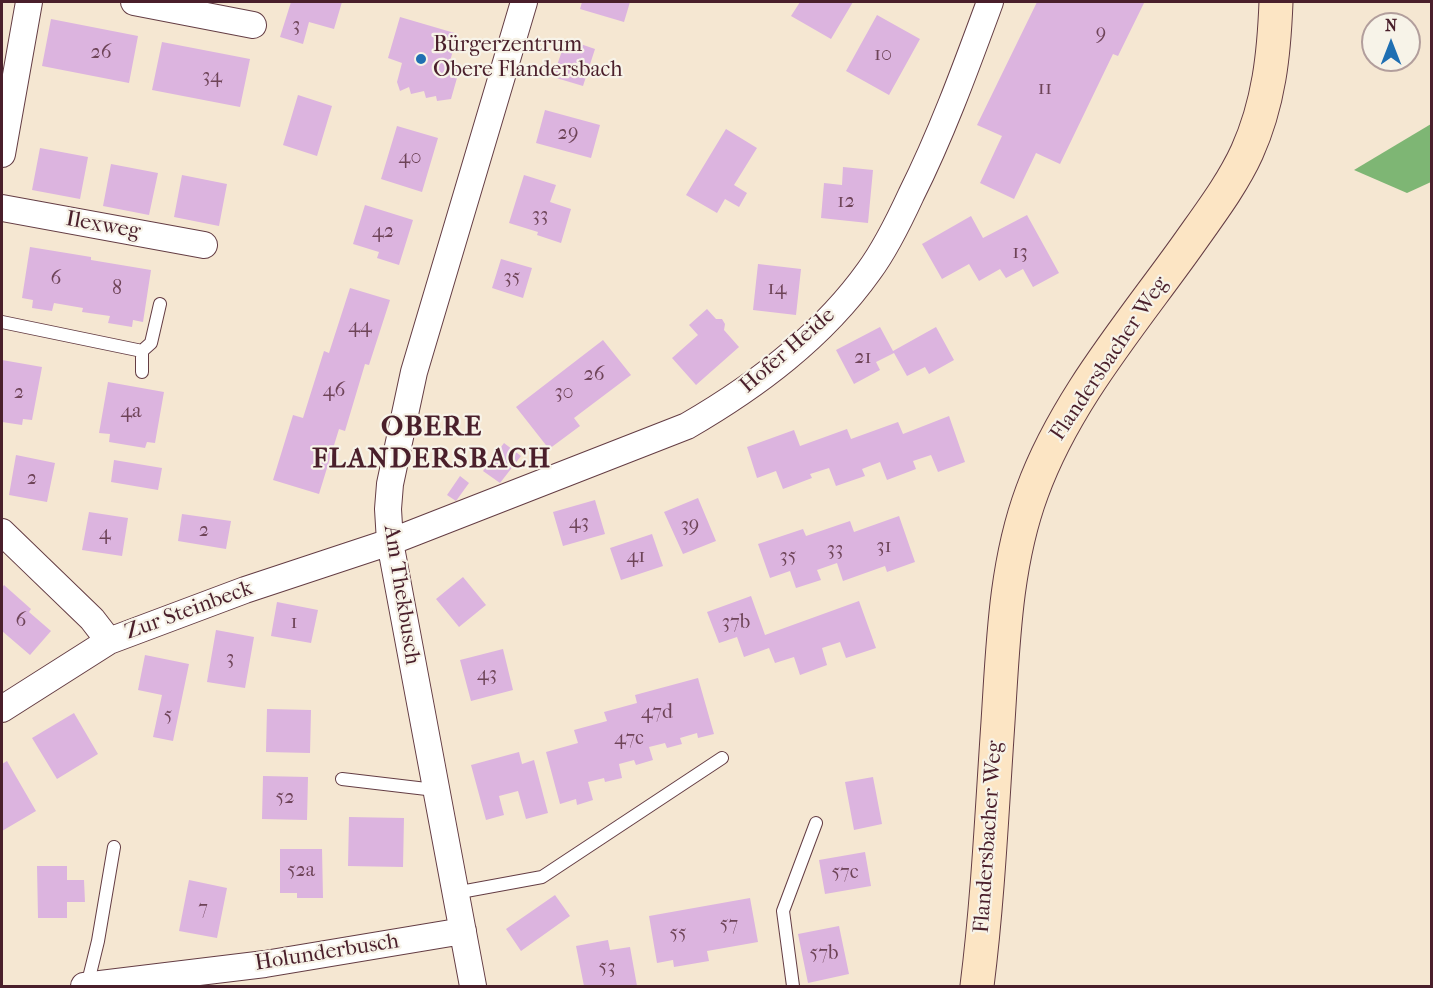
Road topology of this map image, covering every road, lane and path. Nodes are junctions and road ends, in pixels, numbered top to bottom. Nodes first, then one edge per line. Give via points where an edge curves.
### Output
1 (29, 2) edge
2 (134, 2) edge
3 (524, 2) edge
4 (990, 2) edge
5 (1276, 2) edge
6 (253, 25) dead end
7 (2, 154) edge
8 (2, 208) edge
9 (204, 245) dead end
10 (159, 304) dead end
11 (2, 322) edge
12 (142, 351) junction
13 (142, 372) dead end
14 (2, 532) edge
15 (390, 542) junction
16 (109, 641) junction
17 (2, 709) edge
18 (722, 758) dead end
19 (342, 779) dead end
20 (435, 790) junction
21 (816, 823) dead end
22 (114, 847) dead end
23 (455, 893) junction
24 (463, 931) junction
25 (86, 986) edge
26 (473, 987) edge
27 (793, 987) edge
28 (977, 987) edge

1 - 7 street
2 - 6 street
3 - 15 street, Am Thekbusch via 414,372 390,484
4 - 15 street, Hofer Heide via 932,153 893,233 842,304 770,373 687,426
5 - 28 main road, Flandersbacher Weg via 1270,78 1247,152 1203,223 1116,342 1061,427 1016,538 1001,666
8 - 9 street, Ilexweg
10 - 12 lane via 151,343
11 - 12 lane
12 - 13 lane
14 - 16 street via 92,619
15 - 16 street, Zur Steinbeck
15 - 20 street, Am Thekbusch
16 - 17 street, Zur Steinbeck
18 - 23 lane via 542,877
19 - 20 lane
20 - 23 street, Am Thekbusch
21 - 27 lane via 783,911
22 - 25 lane
23 - 24 street, Am Thekbusch
24 - 25 street, Holunderbusch via 265,964
24 - 26 street, Am Thekbusch

